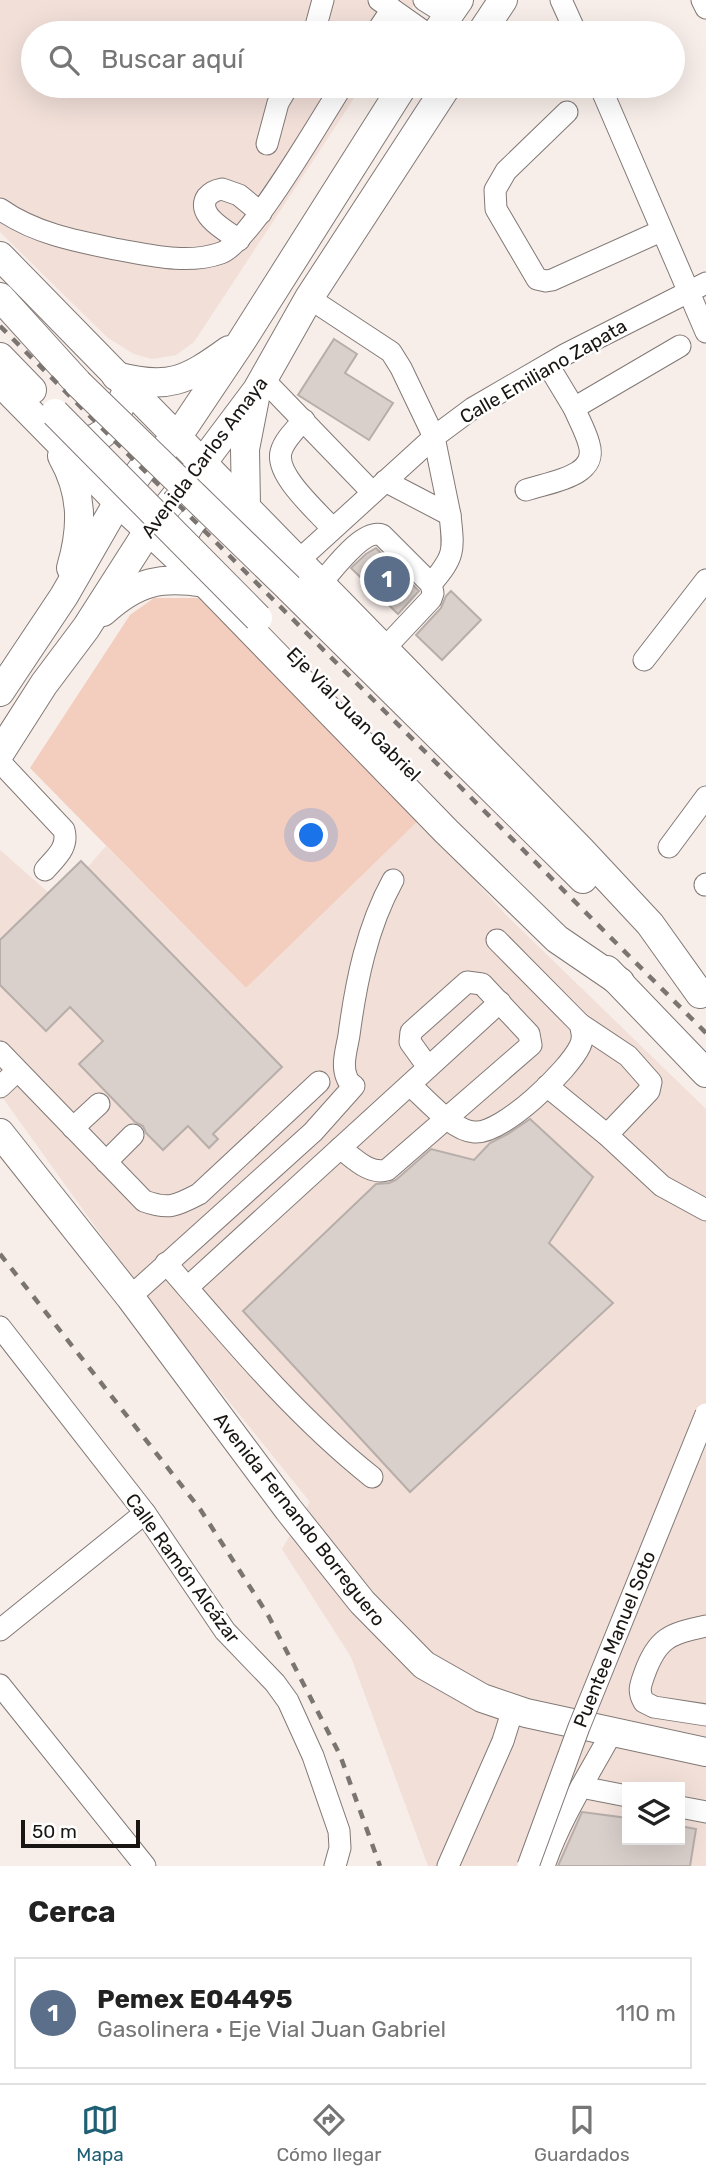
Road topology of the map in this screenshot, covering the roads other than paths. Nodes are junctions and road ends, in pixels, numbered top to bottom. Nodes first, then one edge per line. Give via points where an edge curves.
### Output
1 (323, 0) edge
2 (424, 0) edge
3 (503, 0) edge
4 (561, 0) edge
5 (702, 0) edge
6 (386, 4) edge
7 (706, 8) edge
8 (448, 16) edge
9 (317, 21) edge
10 (380, 21) edge
11 (409, 21) edge
12 (489, 21) edge
13 (571, 21) edge
14 (281, 98) edge
15 (334, 98) edge
16 (395, 98) edge
17 (439, 98) edge
18 (605, 98) edge
19 (567, 112) dead end
20 (267, 144) dead end
21 (0, 209) edge
22 (261, 213) junction
23 (661, 231) junction
24 (239, 240) junction
25 (0, 256) edge
26 (700, 289) edge
27 (0, 297) edge
28 (309, 298) junction
29 (706, 332) edge
30 (241, 342) junction
31 (680, 346) dead end
32 (0, 357) edge
33 (548, 365) junction
34 (0, 382) edge
35 (122, 382) junction
36 (260, 385) junction
37 (574, 408) junction
38 (304, 420) junction
39 (54, 430) junction
40 (178, 436) junction
41 (434, 437) junction
42 (203, 462) junction
43 (379, 486) junction
44 (526, 490) dead end
45 (118, 502) junction
46 (244, 504) junction
47 (450, 515) junction
48 (148, 531) junction
49 (317, 543) junction
50 (175, 555) junction
51 (330, 573) junction
52 (706, 580) edge
53 (205, 583) junction
54 (431, 584) junction
55 (64, 596) junction
56 (86, 628) junction
57 (385, 648) junction
58 (643, 660) dead end
59 (15, 667) junction
60 (44, 684) junction
61 (0, 692) edge
62 (0, 753) edge
63 (0, 762) edge
64 (706, 797) edge
65 (669, 847) dead end
66 (45, 870) dead end
67 (393, 880) dead end
68 (497, 940) dead end
69 (620, 982) junction
70 (703, 997) edge
71 (500, 1002) junction
72 (580, 1024) junction
73 (0, 1052) edge
74 (428, 1067) junction
75 (17, 1070) junction
76 (706, 1073) edge
77 (319, 1082) dead end
78 (410, 1085) junction
79 (354, 1086) junction
80 (547, 1086) junction
81 (0, 1087) edge
82 (99, 1104) dead end
83 (389, 1104) junction
84 (447, 1118) junction
85 (73, 1128) junction
86 (0, 1133) edge
87 (133, 1135) dead end
88 (607, 1135) junction
89 (340, 1148) junction
90 (106, 1163) junction
91 (706, 1210) edge
92 (166, 1263) junction
93 (188, 1287) junction
94 (130, 1297) junction
95 (0, 1327) edge
96 (706, 1413) edge
97 (372, 1477) dead end
98 (145, 1513) junction
99 (706, 1626) edge
100 (0, 1630) edge
101 (0, 1685) edge
102 (513, 1709) junction
103 (706, 1715) edge
104 (612, 1732) junction
105 (706, 1752) edge
106 (581, 1787) junction
107 (622, 1795) edge
108 (685, 1808) edge
109 (706, 1812) edge
110 (145, 1866) edge
111 (335, 1866) edge
112 (448, 1866) edge
113 (528, 1866) edge
114 (544, 1866) edge

1 - 9 street
2 - 8 street
3 - 12 main road
4 - 13 street
5 - 7 street
6 - 10 street
6 - 11 street
14 - 20 street
15 - 22 street
16 - 30 main road, Avenida Carlos Amaya
17 - 28 main road, Avenida Carlos Amaya
18 - 23 street
19 - 23 street via 506,171 495,190 496,209 537,279 552,280
21 - 24 street via 25,226 160,257 200,258 223,253
22 - 24 street
22 - 24 street via 239,195 222,189 209,195 205,202 211,219
23 - 26 street
25 - 35 main road
26 - 29 street
26 - 33 street, Calle Emiliano Zapata
27 - 70 main road, bridge via 78,383
28 - 36 main road, Avenida Carlos Amaya
28 - 41 street via 391,352
30 - 35 main road via 180,380
30 - 40 main road, Avenida Carlos Amaya
31 - 37 street
32 - 39 main road, Eje Vial Juan Gabriel
33 - 37 street
33 - 41 street, Calle Emiliano Zapata via 473,408
34 - 39 main road
35 - 39 main road via 111,426 101,435 83,443
35 - 40 main road
36 - 38 street
36 - 42 main road, Avenida Carlos Amaya
36 - 46 main road via 245,449
37 - 44 street via 590,447 590,460 582,471
38 - 43 street
38 - 49 street via 281,451 283,472
39 - 45 main road
39 - 55 main road via 77,486 79,509 74,560
39 - 69 main road, Eje Vial Juan Gabriel, bridge via 258,618
40 - 42 main road
40 - 45 main road, Avenida Carlos Amaya via 142,469
41 - 43 street, Calle Emiliano Zapata
41 - 47 street
42 - 46 main road
42 - 48 main road, Avenida Carlos Amaya
43 - 47 street
43 - 49 street, Calle Emiliano Zapata
45 - 48 main road
45 - 55 main road, Avenida Carlos Amaya
46 - 49 main road
46 - 50 main road via 212,507 198,515 186,528
47 - 54 street via 453,544 449,562
48 - 50 main road
48 - 56 main road, Avenida Carlos Amaya
49 - 51 main road
50 - 53 main road
51 - 54 street via 363,539 376,533
51 - 57 main road
52 - 58 street
53 - 56 main road via 177,579 139,587 116,600
53 - 69 main road via 557,939
54 - 57 street via 431,599
55 - 59 main road, Avenida Carlos Amaya
56 - 60 main road, Avenida Carlos Amaya
57 - 70 main road via 650,924
59 - 60 main road
59 - 61 main road, Avenida Carlos Amaya
60 - 62 main road, Avenida Carlos Amaya
63 - 66 street via 64,831 65,847
64 - 65 street
67 - 79 street via 370,933 354,999 344,1064
68 - 72 street
69 - 76 main road, Eje Vial Juan Gabriel
71 - 74 street
71 - 74 street via 482,984 467,982 411,1032 410,1042
71 - 84 street via 529,1034 531,1045
72 - 80 street via 580,1046
72 - 88 street via 628,1056 651,1082 649,1091
73 - 75 street
74 - 78 street
75 - 81 street
75 - 85 street
77 - 90 street via 199,1194 181,1204 162,1208 144,1201
78 - 83 street
78 - 84 street
79 - 83 street
79 - 92 street via 313,1132
80 - 84 street via 489,1131 465,1131
80 - 88 street
82 - 85 street
83 - 89 street
84 - 89 street via 387,1170 371,1170
85 - 90 street
86 - 94 main road, Avenida Fernando Borreguero
87 - 90 street
88 - 91 street via 662,1186
89 - 93 street
92 - 93 street
92 - 94 street
93 - 97 street via 281,1394
94 - 102 main road, Avenida Fernando Borreguero via 362,1602 425,1665 482,1698
95 - 98 street, Calle Ramón Alcázar
96 - 113 street, Puentee Manuel Soto, bridge
98 - 100 street
98 - 111 street, Calle Ramón Alcázar via 225,1631 275,1683 293,1710 339,1831
99 - 103 street via 679,1632 659,1643 639,1688 644,1702 654,1707
101 - 110 street
102 - 104 main road, Avenida Fernando Borreguero
102 - 112 street
104 - 105 main road, Avenida Fernando Borreguero
104 - 106 street
106 - 107 street
106 - 114 street
108 - 109 street

